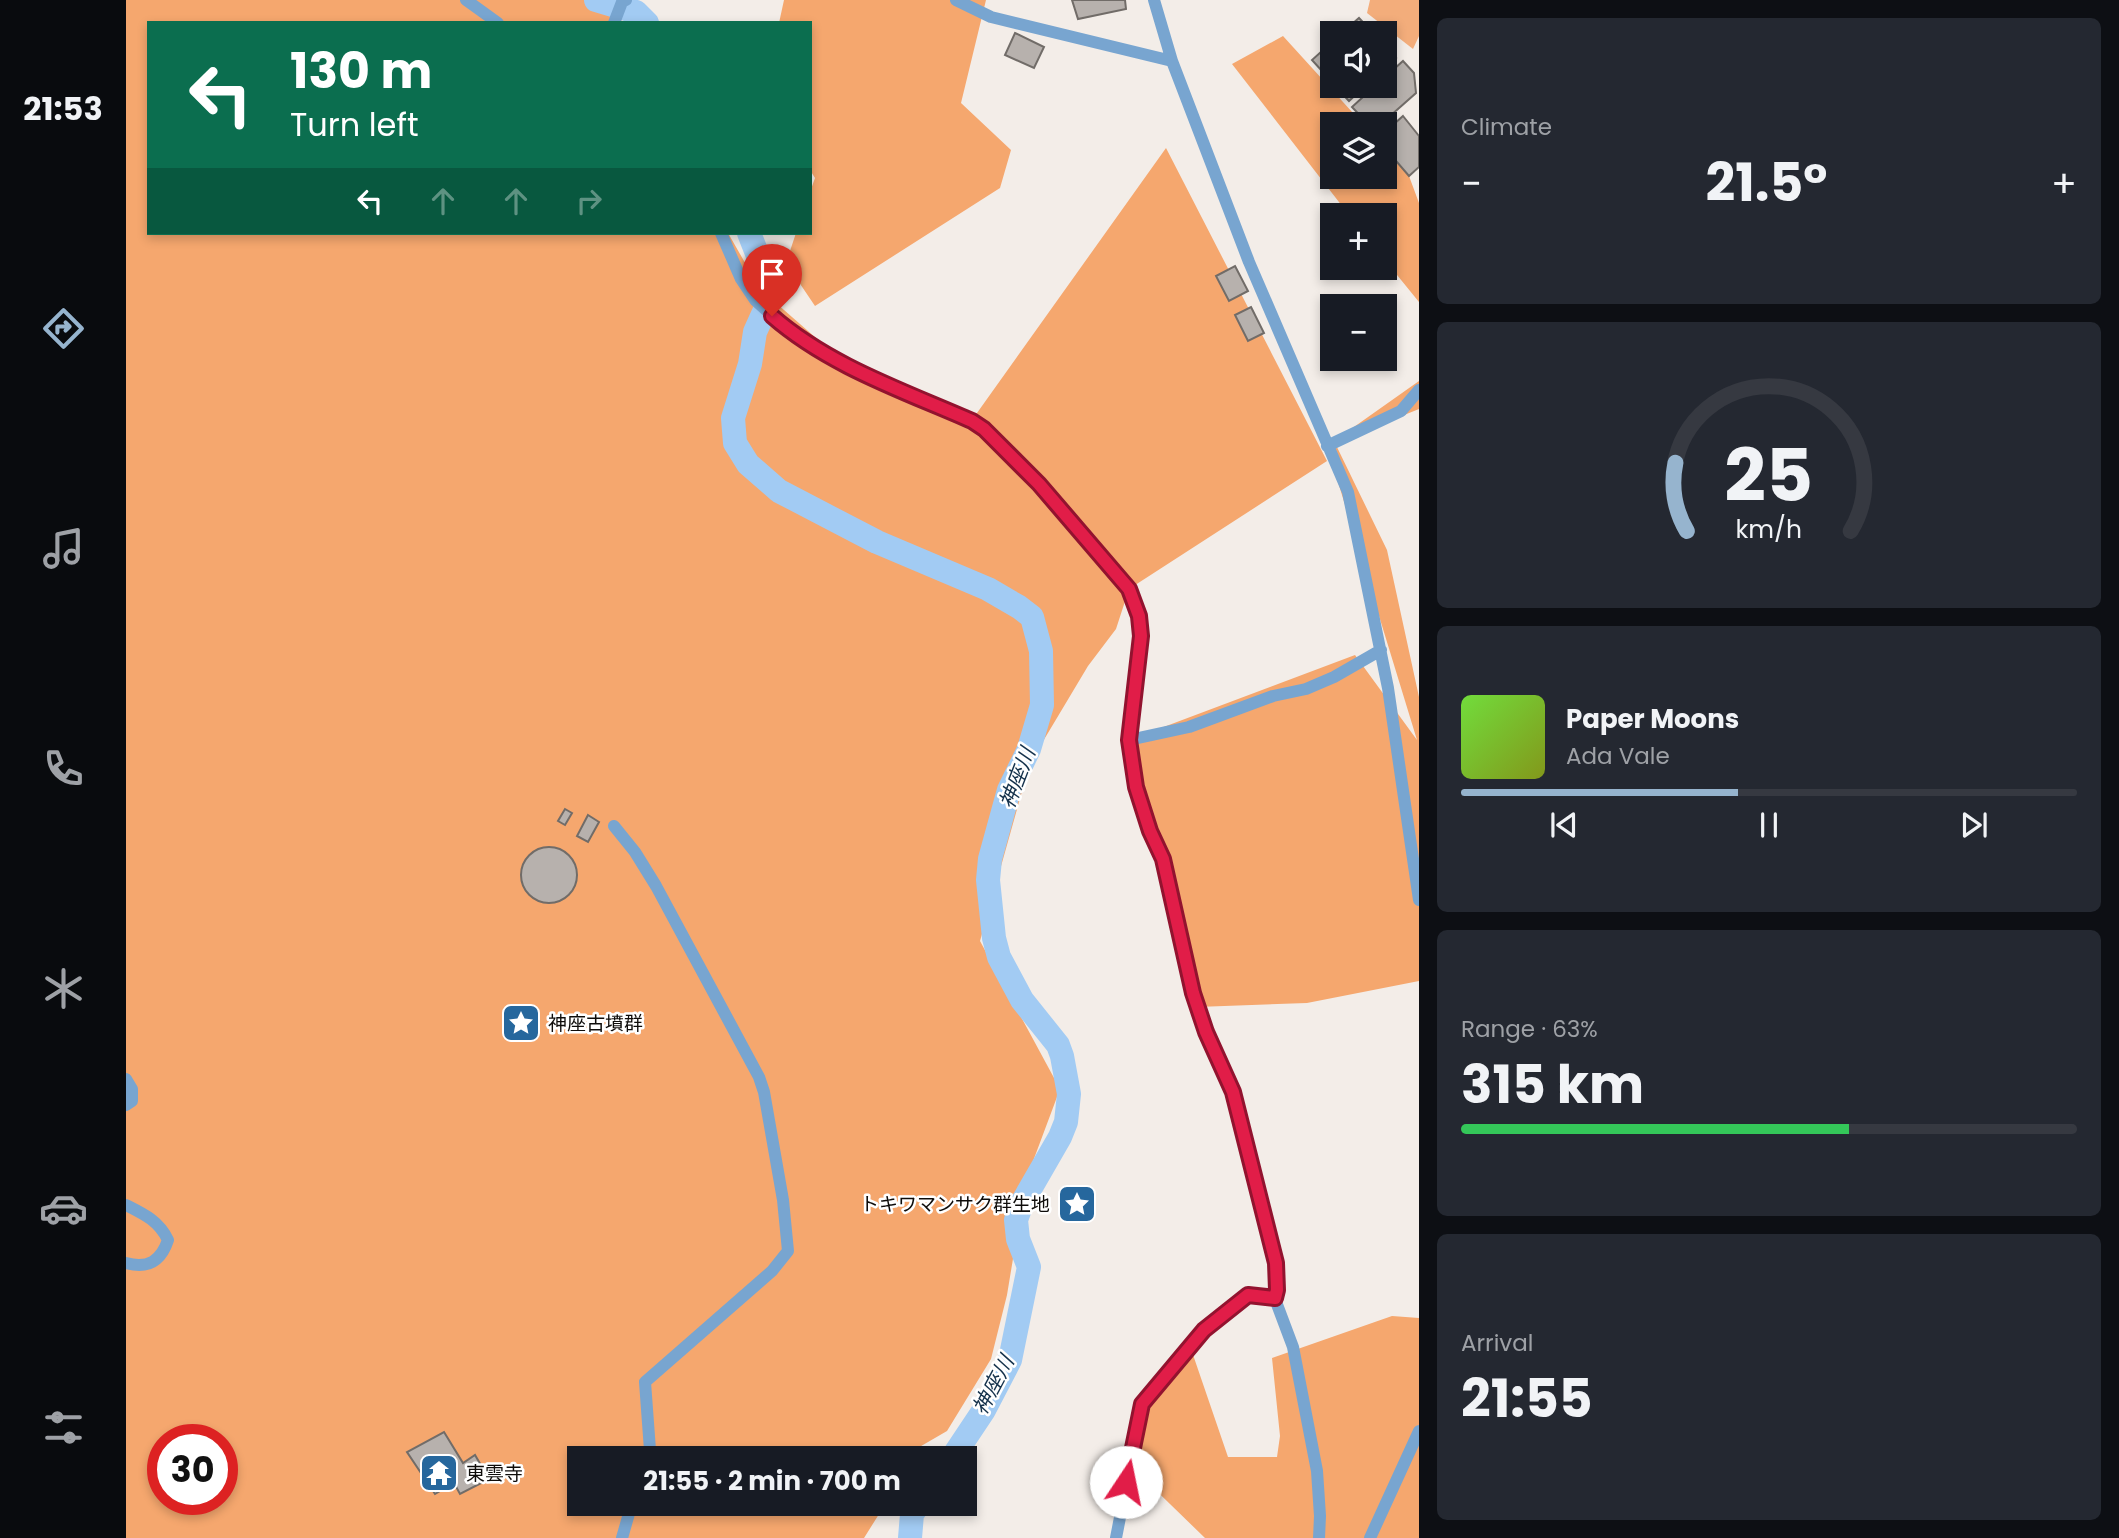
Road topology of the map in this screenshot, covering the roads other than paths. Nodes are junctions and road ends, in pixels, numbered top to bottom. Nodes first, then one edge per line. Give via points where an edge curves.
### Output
1 (466, 0) edge
2 (626, 0) edge
3 (956, 0) edge
4 (1154, 0) edge
5 (495, 21) edge
6 (615, 21) edge
7 (1172, 61) junction
8 (722, 235) edge
9 (1419, 390) edge
10 (1327, 446) junction
11 (1381, 650) junction
12 (1129, 740) junction
13 (614, 825) dead end
14 (1419, 900) edge
15 (126, 1079) edge
16 (126, 1105) edge
17 (126, 1205) edge
18 (126, 1263) edge
19 (1275, 1298) junction
20 (1419, 1431) edge
21 (650, 1446) edge
22 (628, 1516) edge
23 (622, 1538) edge
24 (1116, 1538) edge
25 (1319, 1538) edge
26 (1370, 1538) edge

1 - 5 street
2 - 6 street
3 - 7 street via 991,17
4 - 7 street
7 - 10 street via 1249,262
8 - 12 street via 755,300 790,332 832,359 984,429 1039,484 1129,589 1141,636
9 - 10 street via 1401,411
10 - 11 street via 1348,492
11 - 12 street via 1306,689 1273,695 1189,727
11 - 14 street
12 - 19 street via 1136,787 1163,859 1193,993 1233,1092 1276,1263
13 - 21 street via 656,886 759,1077 788,1251 772,1271 645,1382
15 - 16 street via 132,1101
17 - 18 street via 150,1217 169,1240 152,1264
19 - 24 street via 1248,1295 1204,1330 1142,1404
19 - 25 street via 1293,1347 1317,1471
20 - 26 street
22 - 23 street

